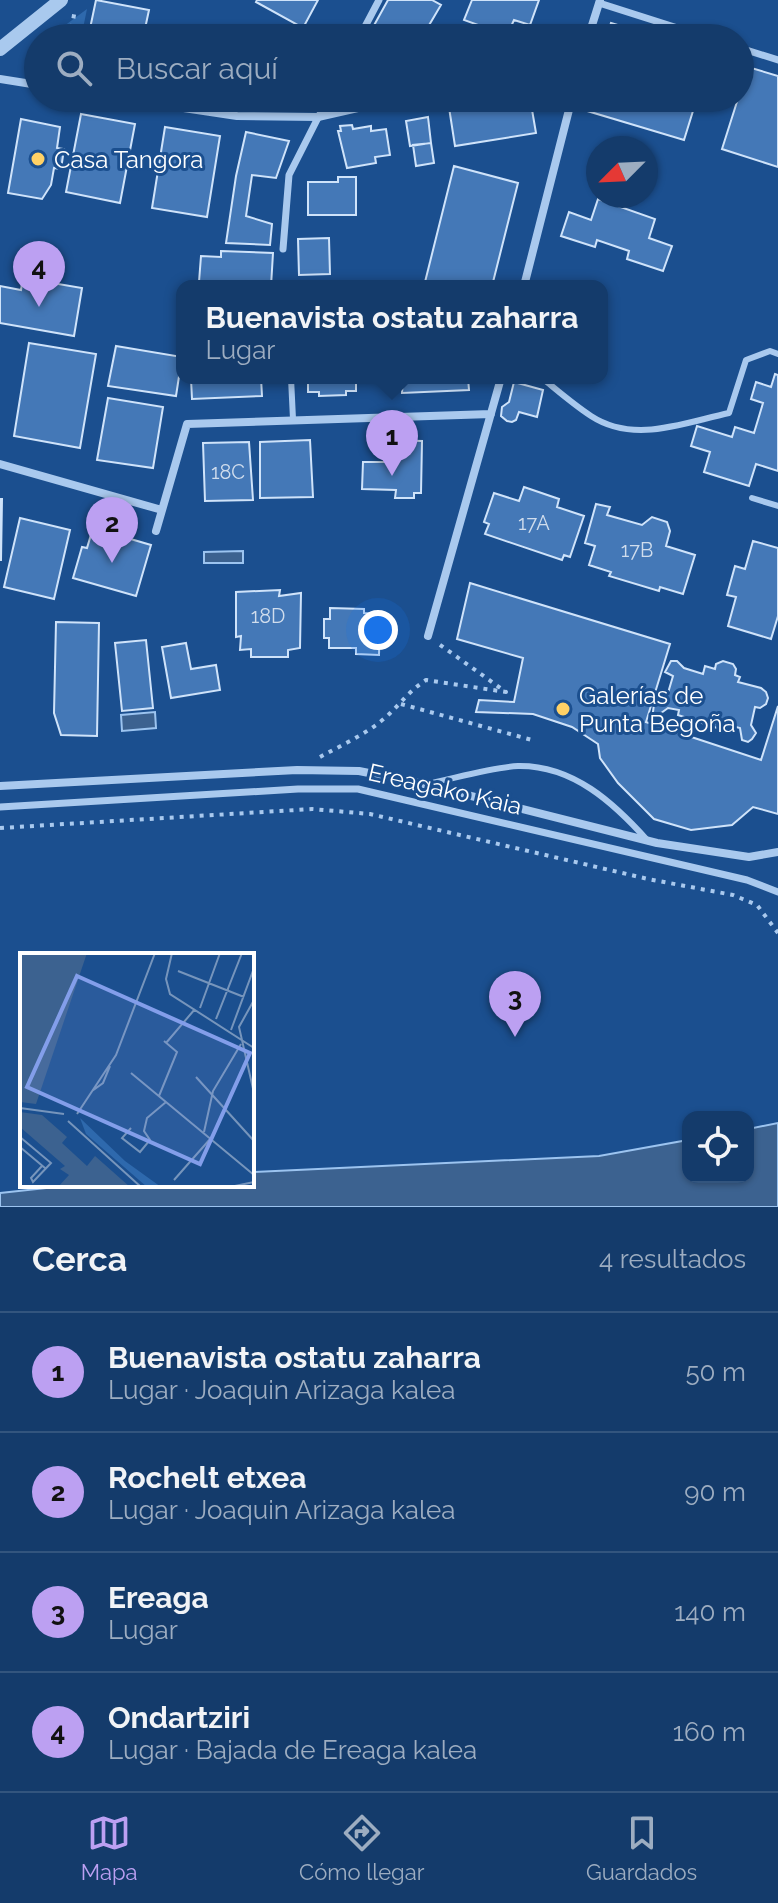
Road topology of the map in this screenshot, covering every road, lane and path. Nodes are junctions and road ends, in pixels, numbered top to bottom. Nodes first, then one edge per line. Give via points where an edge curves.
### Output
1 (61, 0) edge
2 (69, 0) edge
3 (379, 0) edge
4 (600, 1) edge
5 (31, 24) edge
6 (73, 24) edge
7 (366, 24) edge
8 (593, 24) edge
9 (668, 24) edge
10 (24, 30) edge
11 (0, 49) edge
12 (754, 52) edge
13 (778, 60) edge
14 (0, 79) edge
15 (24, 83) edge
16 (210, 112) edge
17 (321, 112) edge
18 (340, 112) edge
19 (568, 112) edge
20 (318, 117) junction
21 (283, 249) dead end
22 (526, 280) edge
23 (778, 354) edge
24 (291, 384) edge
25 (499, 384) edge
26 (550, 384) edge
27 (491, 414) junction
28 (293, 419) junction
29 (0, 464) edge
30 (752, 498) dead end
31 (778, 506) edge
32 (162, 510) junction
33 (156, 531) dead end
34 (428, 636) joint
35 (401, 704) junction
36 (532, 740) dead end
37 (297, 770) junction
38 (424, 784) junction
39 (0, 786) edge
40 (0, 807) edge
41 (0, 828) edge
42 (648, 841) junction
43 (778, 852) edge
44 (778, 892) edge
45 (778, 933) edge

1 - 5 street
2 - 6 path via 76,8
3 - 7 street
4 - 8 street
4 - 9 street
10 - 11 street
12 - 13 street
14 - 15 street
16 - 20 street
17 - 20 street
18 - 20 street
19 - 22 street
20 - 21 street via 289,175
23 - 26 lane via 770,351 746,360 729,413 647,432 618,429 593,417
24 - 28 lane
25 - 27 street
27 - 28 street
27 - 34 street
28 - 32 street via 187,424
29 - 32 street
30 - 31 lane
32 - 33 street
34 - 35 path via 506,692 426,680 406,692
35 - 36 path
35 - 37 path via 376,725
37 - 38 street, Ereagako Kaia via 359,771
37 - 39 street, Ereagako Kaia
38 - 42 street, Ereagako Kaia
38 - 42 lane via 518,766 560,773 599,794
40 - 44 street, Ereagako Kaia via 358,789 747,880
41 - 45 path via 312,809 370,814 733,895 757,905
42 - 43 street, Ereagako Kaia via 749,857

